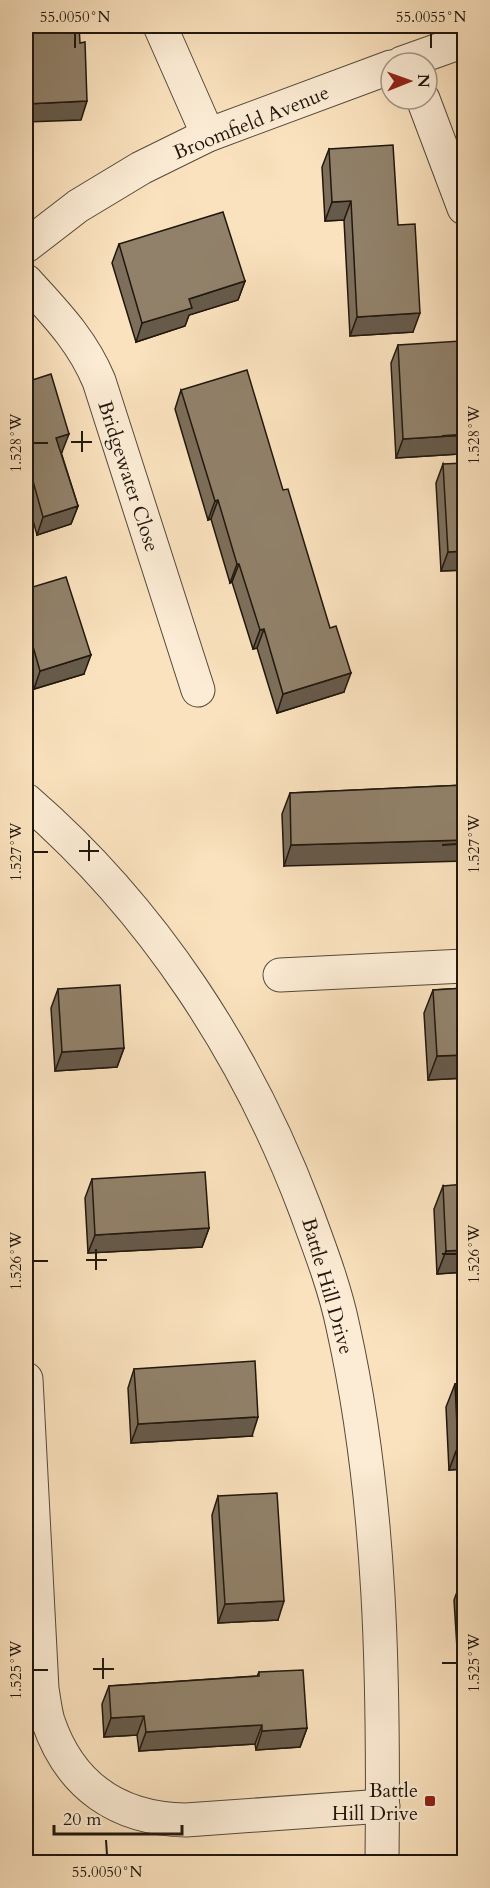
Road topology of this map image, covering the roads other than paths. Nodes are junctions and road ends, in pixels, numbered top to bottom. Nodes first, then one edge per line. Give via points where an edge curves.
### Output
1 (160, 26) edge
2 (465, 41) edge
3 (437, 51) edge
4 (379, 72) edge
5 (428, 111) edge
6 (208, 135) junction
7 (465, 208) edge
8 (26, 246) edge
9 (26, 281) edge
10 (198, 690) dead end
11 (26, 800) edge
12 (465, 966) edge
13 (280, 975) dead end
14 (26, 1379) edge
15 (383, 1806) junction
16 (382, 1863) edge

1 - 6 street
2 - 3 street, Broomfield Avenue
4 - 6 street, Broomfield Avenue
5 - 7 street
6 - 8 street, Broomfield Avenue via 141,168 78,206
9 - 10 street, Bridgewater Close via 69,328 89,358
11 - 15 street, Battle Hill Drive via 106,878 214,1021 269,1123 321,1251 345,1336 370,1498 379,1626
12 - 13 street
14 - 15 street via 42,1689 47,1719 59,1749 76,1774 127,1811 160,1820
15 - 16 street, Battle Hill Drive

